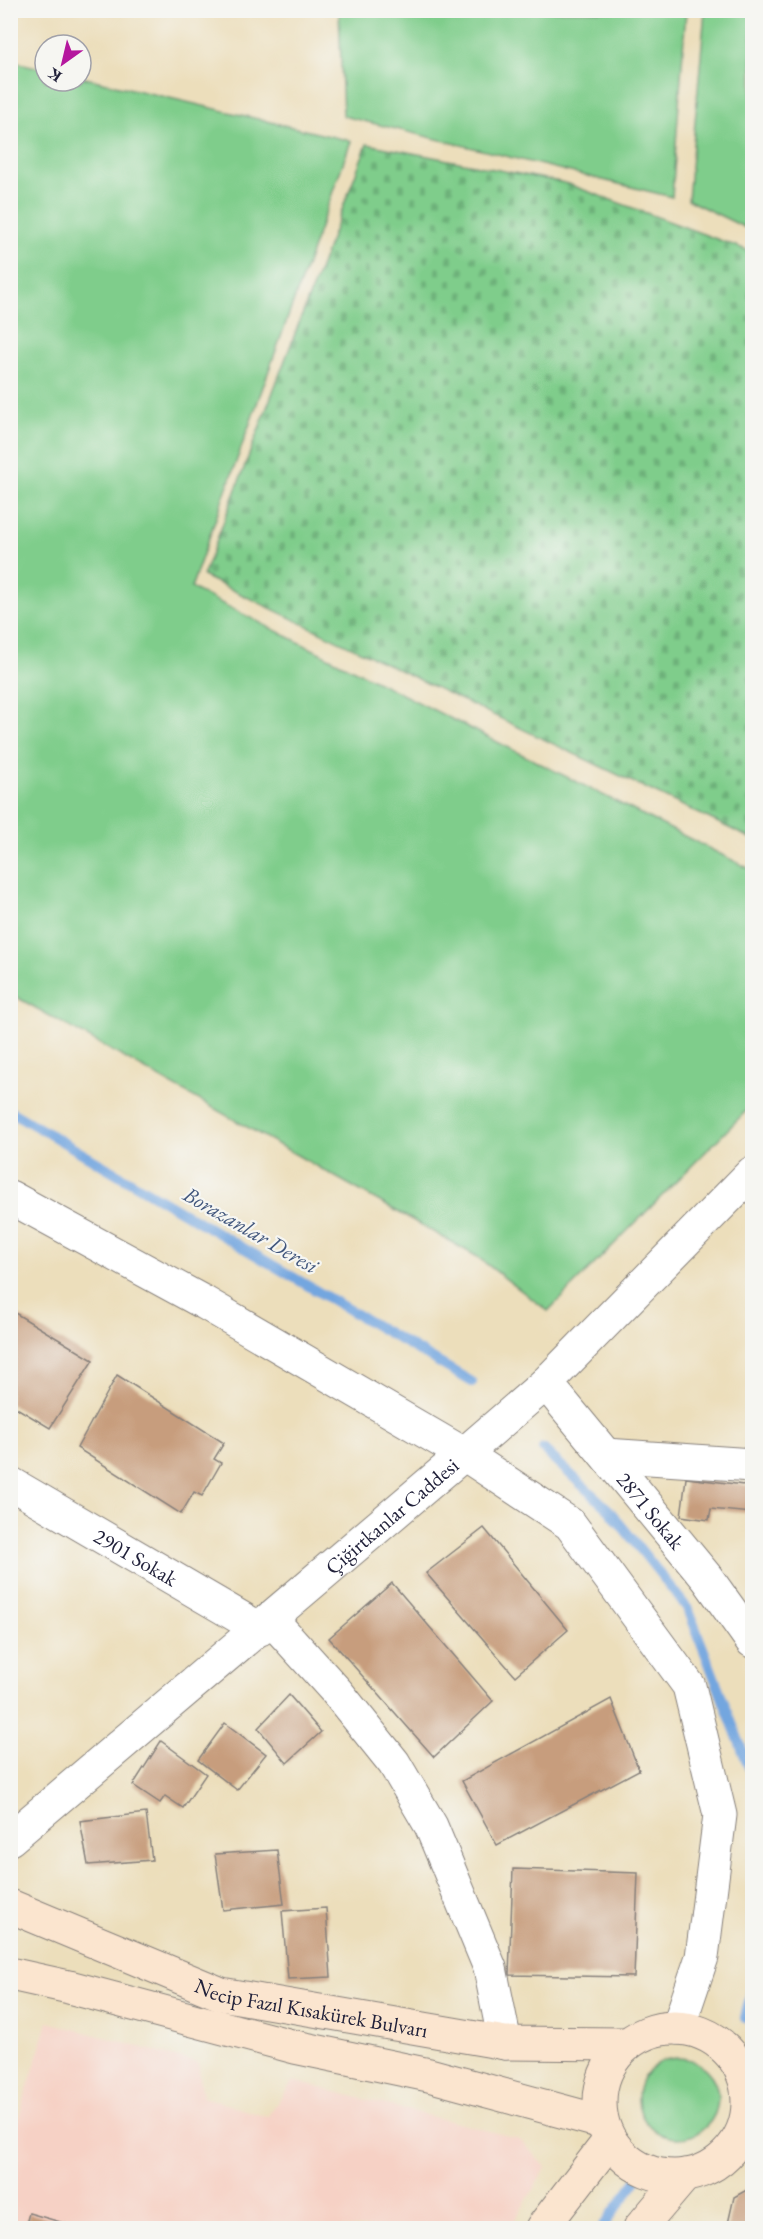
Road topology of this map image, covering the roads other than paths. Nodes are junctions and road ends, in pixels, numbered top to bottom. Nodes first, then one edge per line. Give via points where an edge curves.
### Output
1 (753, 1173) edge
2 (10, 1197) edge
3 (546, 1383) junction
4 (464, 1454) junction
5 (606, 1455) junction
6 (753, 1465) edge
7 (10, 1483) edge
8 (266, 1624) junction
9 (753, 1641) edge
10 (10, 1839) edge
11 (10, 1906) edge
12 (10, 1974) edge
13 (678, 2028) junction
14 (505, 2043) junction
15 (626, 2044) junction
16 (743, 2057) edge
17 (748, 2124) edge
18 (606, 2131) junction
19 (685, 2175) junction
20 (542, 2229) edge
21 (640, 2229) edge

1 - 3 street, Çiğirtkanlar Caddesi
2 - 4 street via 205,1303
3 - 4 street, Çiğirtkanlar Caddesi
3 - 5 street, 2871 Sokak
4 - 8 street, Çiğirtkanlar Caddesi
4 - 13 street via 570,1524 689,1686 720,1815 702,1957
5 - 6 street
5 - 9 street, 2871 Sokak via 708,1578
7 - 8 street, 2901 Sokak
8 - 10 street, Çiğirtkanlar Caddesi
8 - 14 street, 2901 Sokak via 337,1692 394,1763 431,1826 489,1968
11 - 14 main road, Necip Fazıl Kısakürek Bulvarı via 221,1994
12 - 18 main road, Necip Fazıl Kısakürek Bulvarı via 295,2047 429,2075
13 - 15 main road via 659,2029
13 - 16 main road via 700,2032
14 - 15 main road, Necip Fazıl Kısakürek Bulvarı
15 - 18 main road via 602,2080 599,2102
16 - 17 main road
17 - 19 main road via 723,2158 707,2169
18 - 19 main road via 624,2157 643,2170 665,2176
18 - 20 main road
19 - 21 main road

